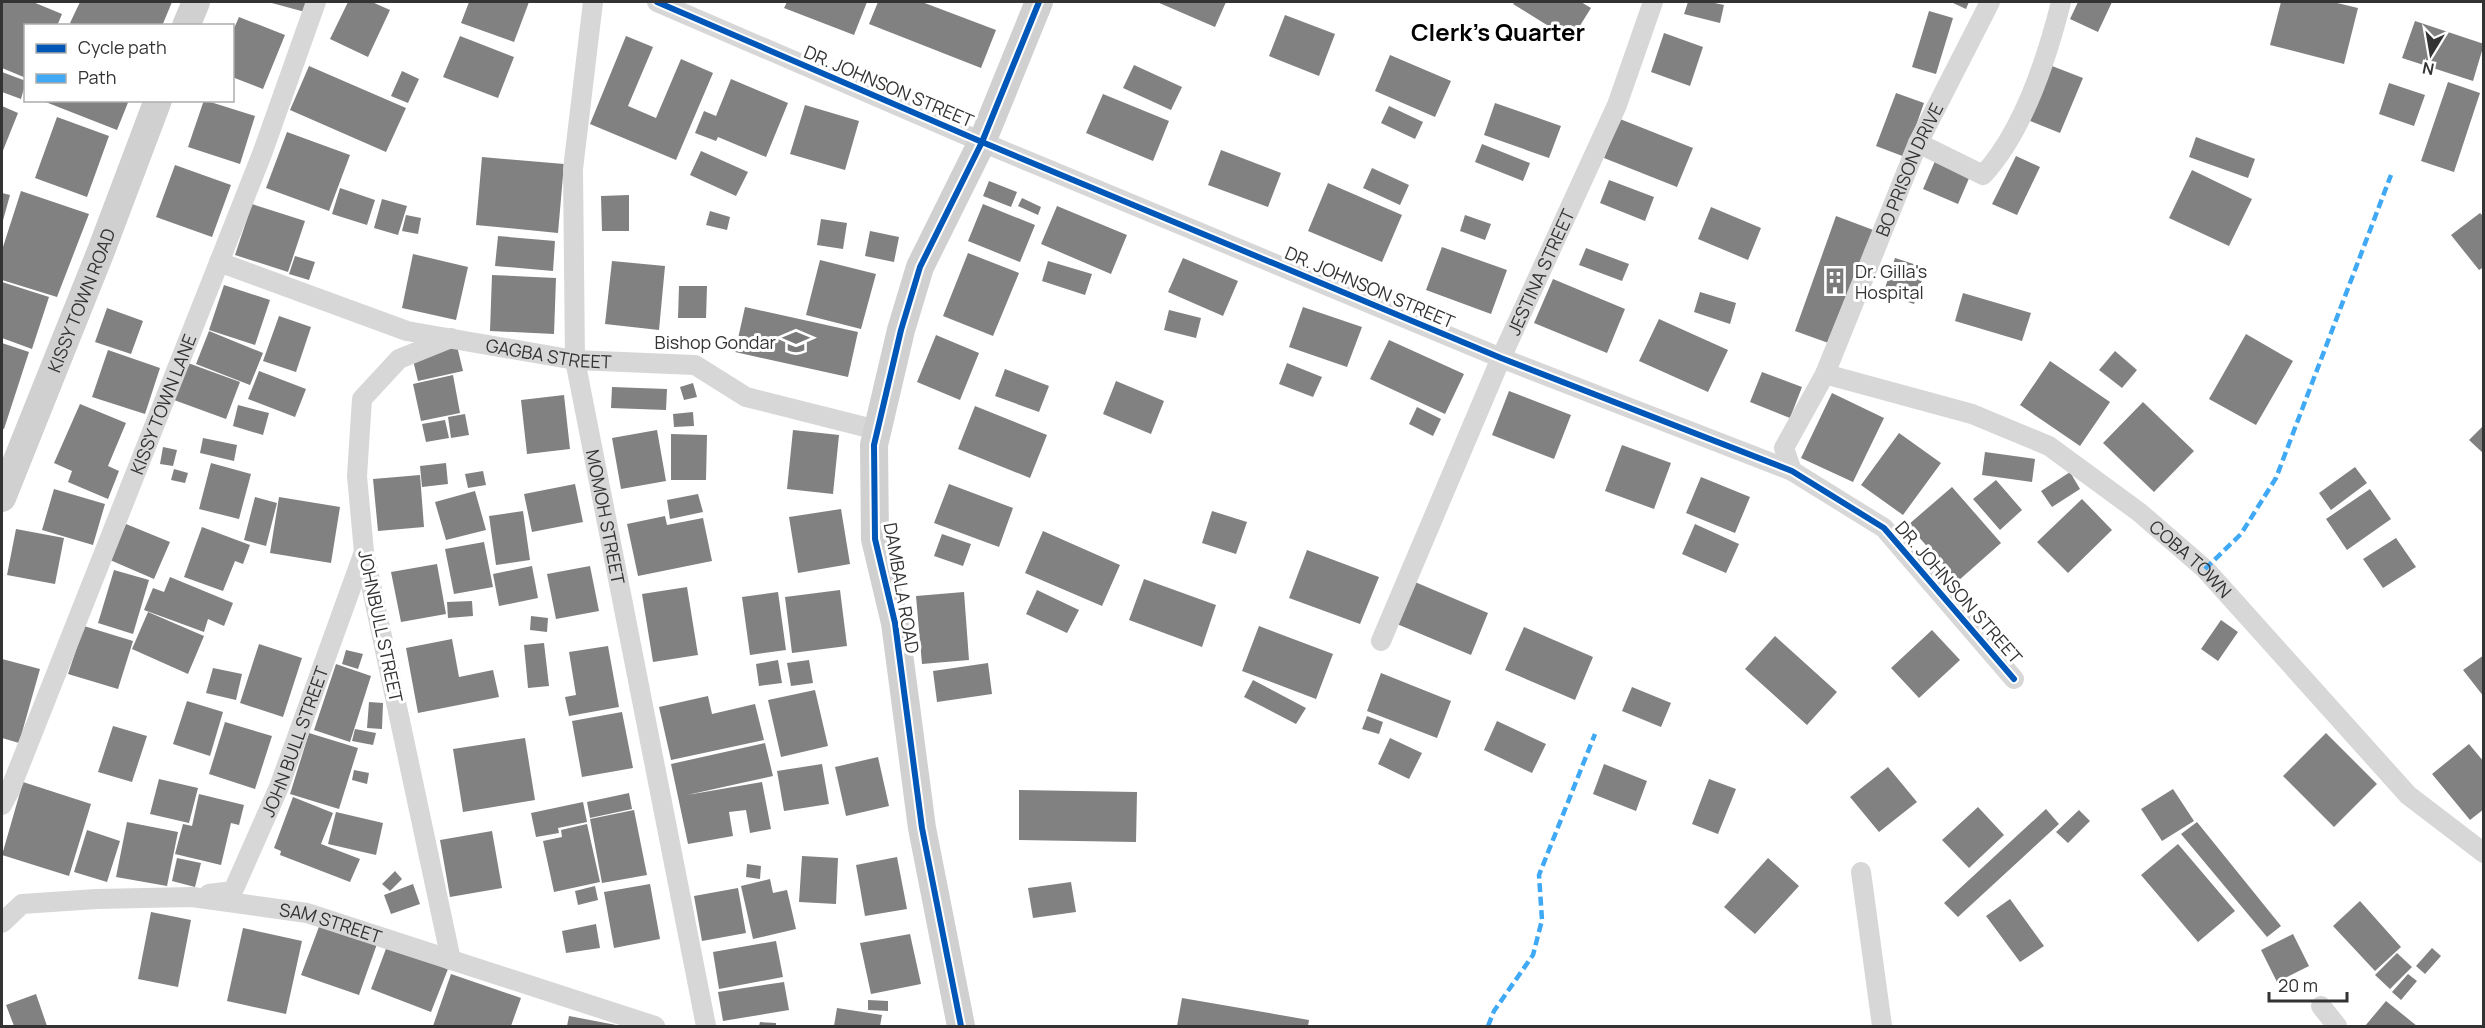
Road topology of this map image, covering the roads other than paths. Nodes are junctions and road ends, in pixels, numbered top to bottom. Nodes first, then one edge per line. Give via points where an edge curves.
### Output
1 (196, 2) edge
2 (316, 2) edge
3 (593, 2) edge
4 (657, 2) edge
5 (1039, 2) edge
6 (1653, 2) edge
7 (1990, 2) edge
8 (2061, 2) edge
9 (187, 24) edge
10 (157, 102) edge
11 (981, 142) junction
12 (1918, 143) junction
13 (219, 262) junction
14 (452, 337) junction
15 (1501, 358) junction
16 (575, 360) junction
17 (1825, 374) junction
18 (877, 430) junction
19 (1792, 471) junction
20 (2, 498) edge
21 (364, 552) junction
22 (1381, 641) dead end
23 (2014, 678) dead end
24 (2, 805) edge
25 (2484, 853) edge
26 (1861, 872) dead end
27 (192, 897) junction
28 (2, 923) edge
29 (451, 960) junction
30 (2321, 1006) dead end
31 (655, 1026) edge
32 (706, 1026) edge
33 (962, 1026) edge
34 (1882, 1026) edge
35 (2337, 1026) edge

1 - 9 street
2 - 13 street, KISSY TOWN LANE
3 - 16 street, MOMOH STREET via 573,169
4 - 11 street, DR. JOHNSON STREET
5 - 11 street, DAMBALA ROAD
6 - 15 street, JESTINA STREET via 1617,105
7 - 12 street, BO PRISON DRIVE
8 - 12 street via 2047,56 2001,155 1983,175
10 - 20 street, KISSY TOWN ROAD
11 - 15 street, DR. JOHNSON STREET
11 - 18 street, DAMBALA ROAD via 920,267
12 - 17 street, BO PRISON DRIVE
13 - 14 street, GAGBA STREET via 407,332
13 - 24 street, KISSY TOWN LANE
14 - 16 street, GAGBA STREET
14 - 21 street, JOHNBULL STREET via 399,359 362,399 357,476
15 - 19 street, DR. JOHNSON STREET
15 - 22 street, JESTINA STREET
16 - 18 street, GAGBA STREET via 695,365 746,396
16 - 32 street, MOMOH STREET
17 - 19 street, BO PRISON DRIVE via 1784,448
17 - 25 street, COBA TOWN via 1972,414 2049,446 2139,512 2205,569 2408,795
18 - 33 street, DAMBALA ROAD via 875,539 895,623 921,828
19 - 23 street, DR. JOHNSON STREET via 1884,528
21 - 27 street, JOHN BULL STREET via 279,787 233,891
21 - 29 street, JOHNBULL STREET
26 - 34 street
27 - 28 street, SAM STREET via 22,903
27 - 29 street, SAM STREET via 307,913
29 - 31 street, SAM STREET
30 - 35 street

